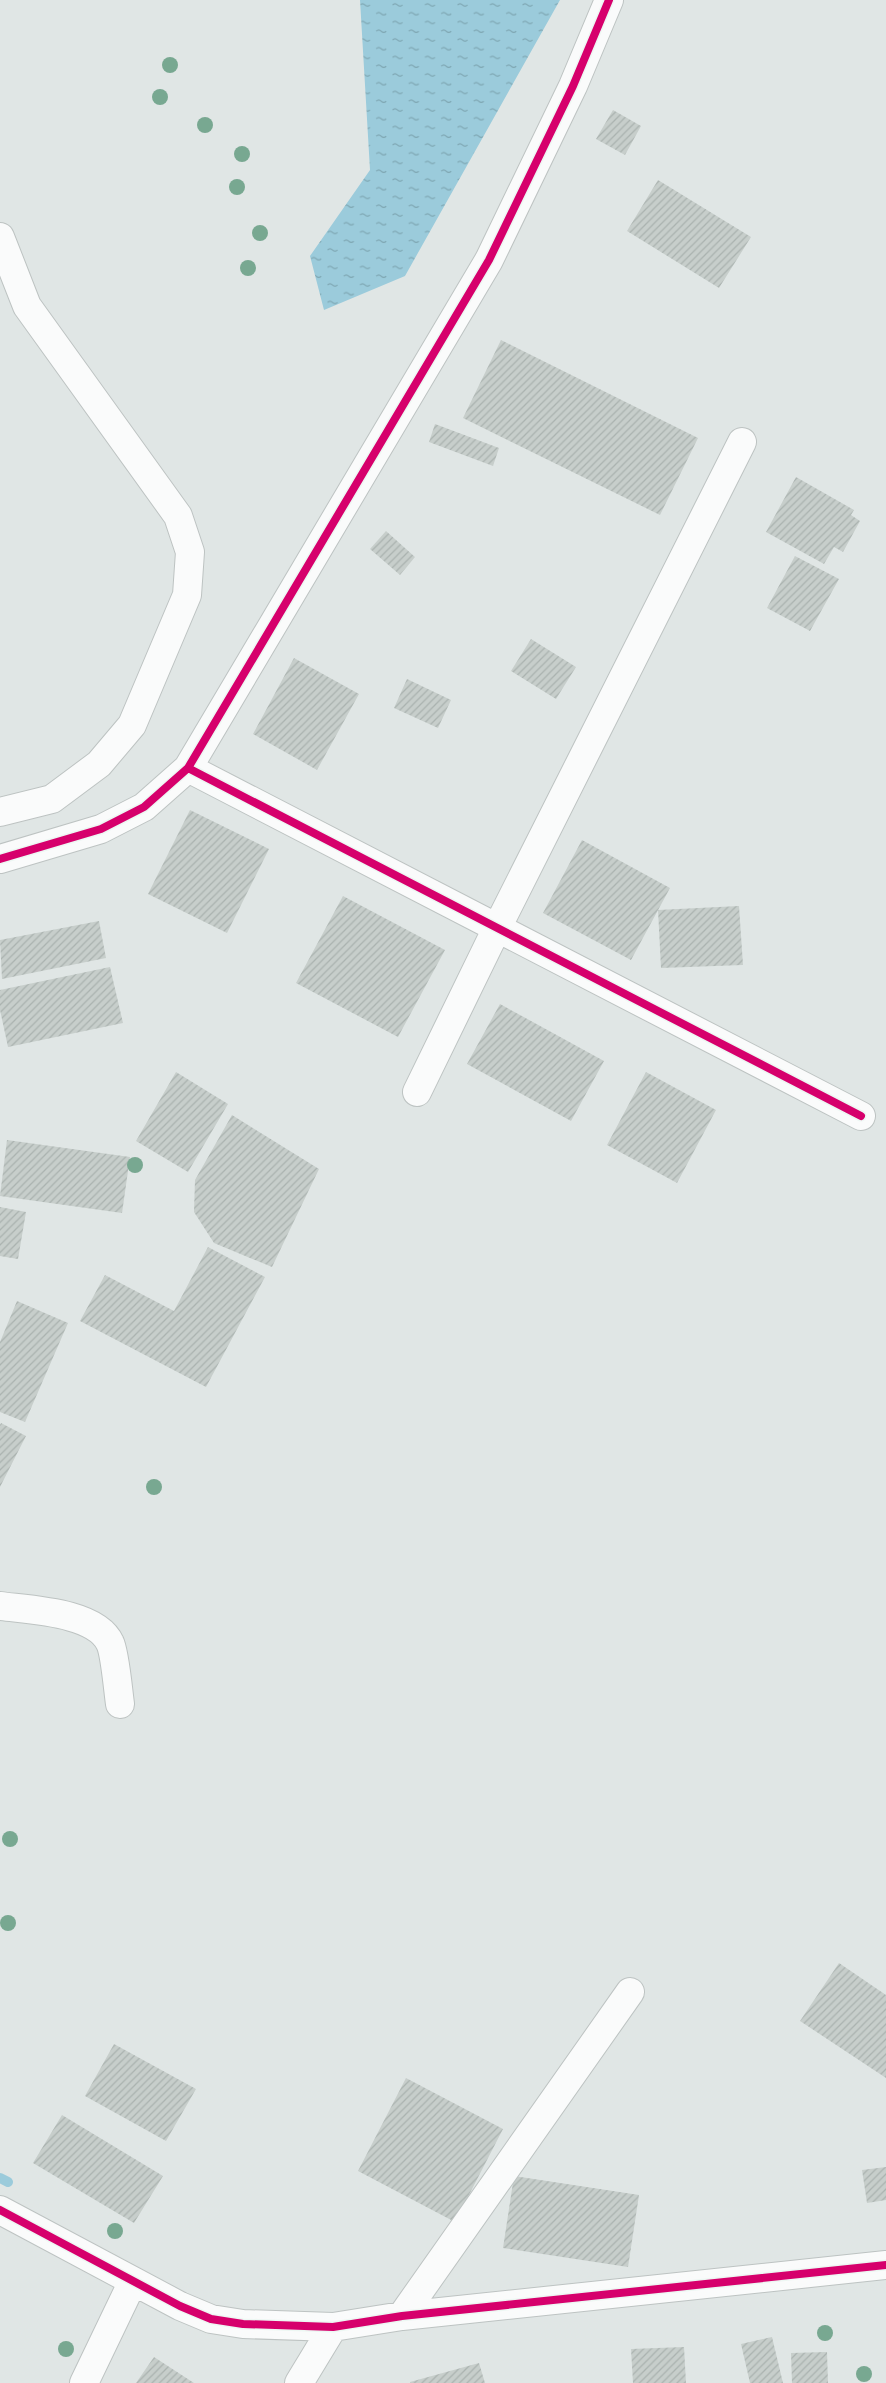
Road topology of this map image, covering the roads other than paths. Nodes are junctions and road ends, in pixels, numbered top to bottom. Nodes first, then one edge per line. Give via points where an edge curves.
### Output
1 (609, 0) edge
2 (0, 238) edge
3 (742, 442) dead end
4 (188, 768) junction
5 (0, 812) edge
6 (0, 859) edge
7 (497, 928) junction
8 (417, 1092) dead end
9 (861, 1116) dead end
10 (0, 1606) edge
11 (120, 1704) dead end
12 (630, 1992) dead end
13 (0, 2210) edge
14 (886, 2266) edge
15 (133, 2281) junction
16 (402, 2316) junction
17 (333, 2327) junction
18 (84, 2383) edge
19 (300, 2383) edge

1 - 4 street via 573,86 489,260
2 - 5 street via 27,306 178,516 190,552 187,595 132,725 99,764 52,799
3 - 7 street
4 - 6 street via 144,807 101,830
4 - 7 street
7 - 8 street
7 - 9 street
10 - 11 street via 70,1616 94,1625 110,1642
12 - 16 street
13 - 15 street
14 - 16 street
15 - 17 street via 211,2319 243,2324
15 - 18 street
16 - 17 street
17 - 19 street

